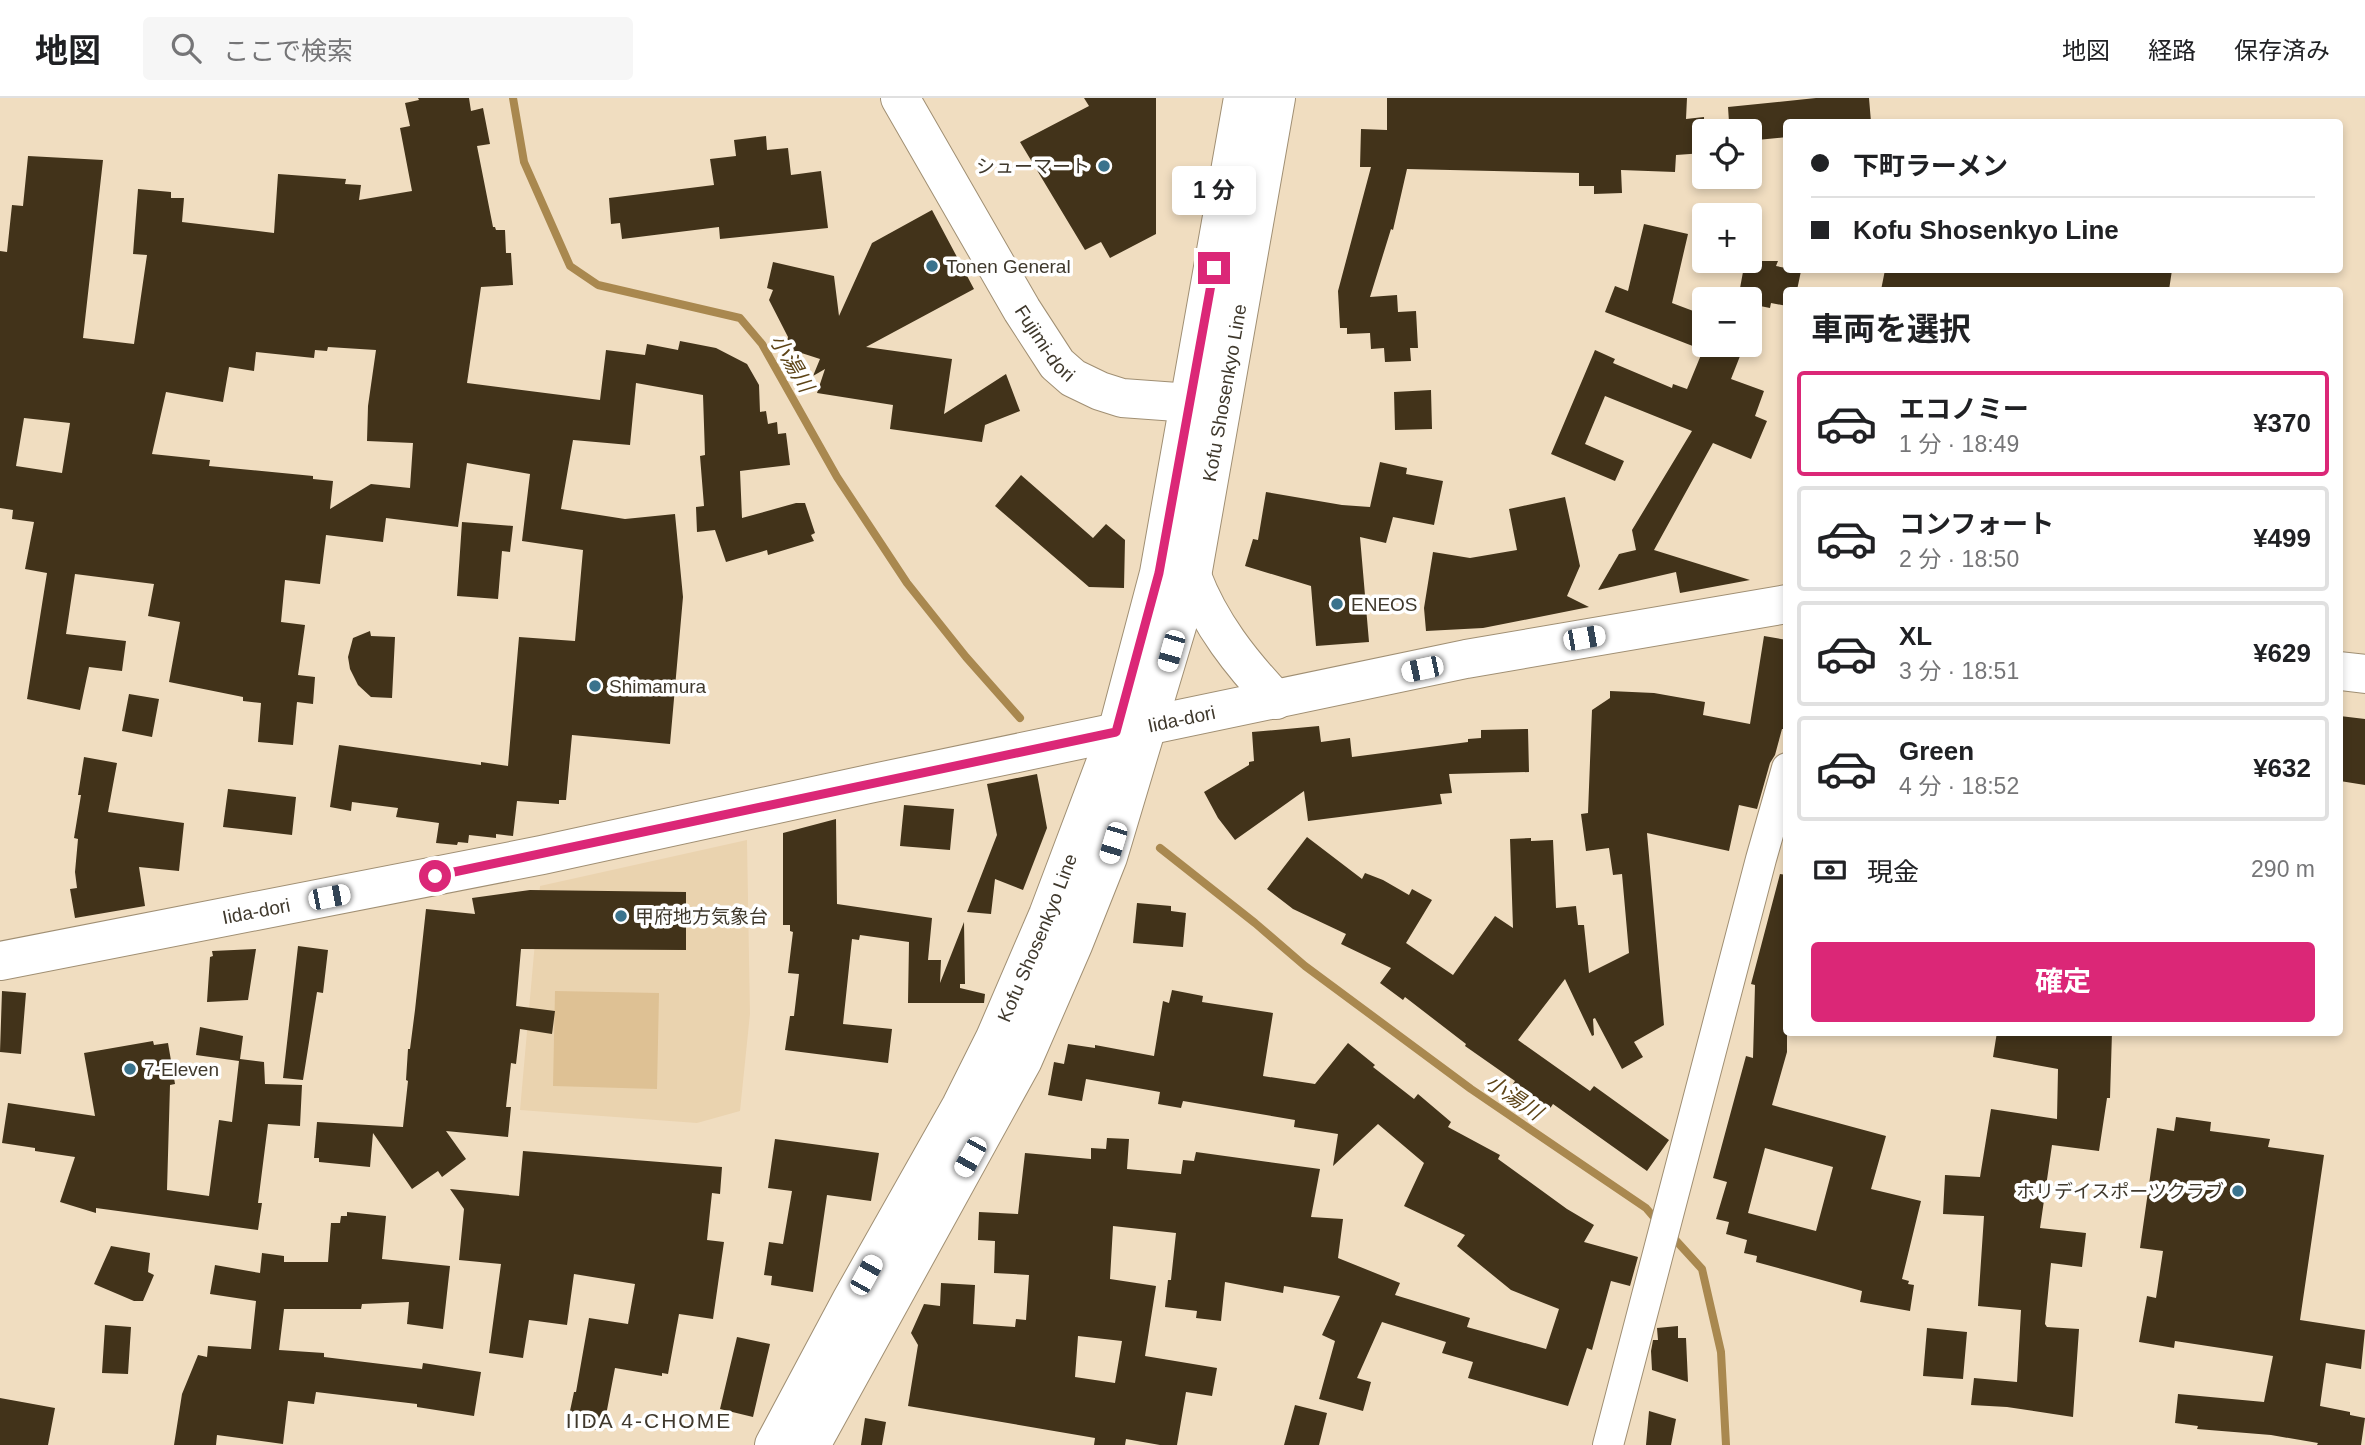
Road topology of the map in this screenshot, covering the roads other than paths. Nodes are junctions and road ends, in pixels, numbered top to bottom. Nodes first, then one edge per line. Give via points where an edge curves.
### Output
1 (900, 98) edge
2 (1243, 98) edge
3 (1276, 98) edge
4 (1205, 412) junction
5 (1192, 576) junction
6 (1783, 605) edge
7 (2343, 671) edge
8 (2365, 674) edge
9 (1276, 700) junction
10 (1133, 729) junction
11 (1783, 797) edge
12 (1774, 861) edge
13 (0, 961) edge
14 (774, 1445) edge
15 (811, 1445) edge
16 (1608, 1445) edge

1 - 4 main road, Fujimi-dori via 1021,310 1058,364 1073,378 1100,391
2 - 4 main road, Kofu Shosenkyo Line
3 - 4 main road, Kofu Shosenkyo Line
4 - 5 main road, Kofu Shosenkyo Line
4 - 10 main road, Kofu Shosenkyo Line via 1159,573
5 - 9 main road via 1220,632
5 - 10 main road, Kofu Shosenkyo Line
6 - 9 main road, Iida-dori via 1466,659
7 - 8 main road
9 - 10 main road, Iida-dori
10 - 13 main road, Iida-dori via 542,855
10 - 14 main road, Kofu Shosenkyo Line via 961,1106
10 - 15 main road, Kofu Shosenkyo Line via 1108,857 1023,1060
11 - 12 street
12 - 16 street via 1670,1208

